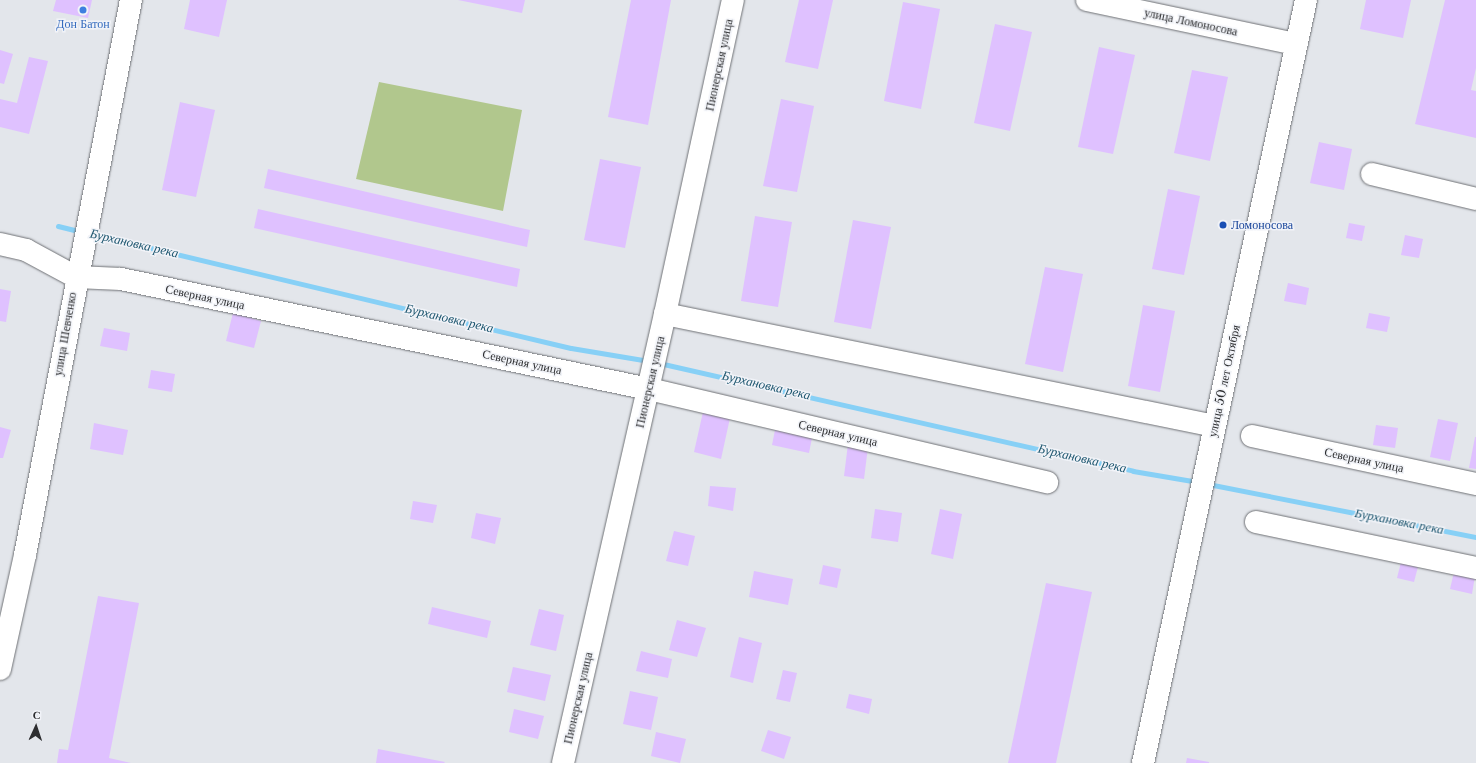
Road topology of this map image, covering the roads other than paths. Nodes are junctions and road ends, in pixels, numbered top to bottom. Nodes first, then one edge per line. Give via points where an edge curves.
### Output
1 (131, 0) edge
2 (733, 0) edge
3 (1087, 0) edge
4 (1306, 0) edge
5 (1296, 44) junction
6 (1372, 174) dead end
7 (1476, 198) edge
8 (0, 244) edge
9 (76, 277) junction
10 (665, 314) junction
11 (649, 389) junction
12 (1215, 426) junction
13 (1252, 436) dead end
14 (1046, 482) dead end
15 (1476, 484) edge
16 (1256, 522) dead end
17 (1476, 568) edge
18 (0, 669) edge
19 (564, 763) edge
20 (1143, 763) edge

1 - 9 street, улица Шевченко
2 - 10 street, Пионерская улица
3 - 5 street, улица Ломоносова
4 - 5 street, улица 50 лет Октября
5 - 12 street, улица 50 лет Октября
6 - 7 street
8 - 9 street, Северная улица via 26,250
9 - 11 street, Северная улица via 121,279
9 - 18 street, улица Шевченко via 25,555
10 - 11 street, Пионерская улица
10 - 12 street
11 - 14 street, Северная улица
11 - 19 street, Пионерская улица
12 - 20 street, улица 50 лет Октября
13 - 15 street, Северная улица
16 - 17 street

